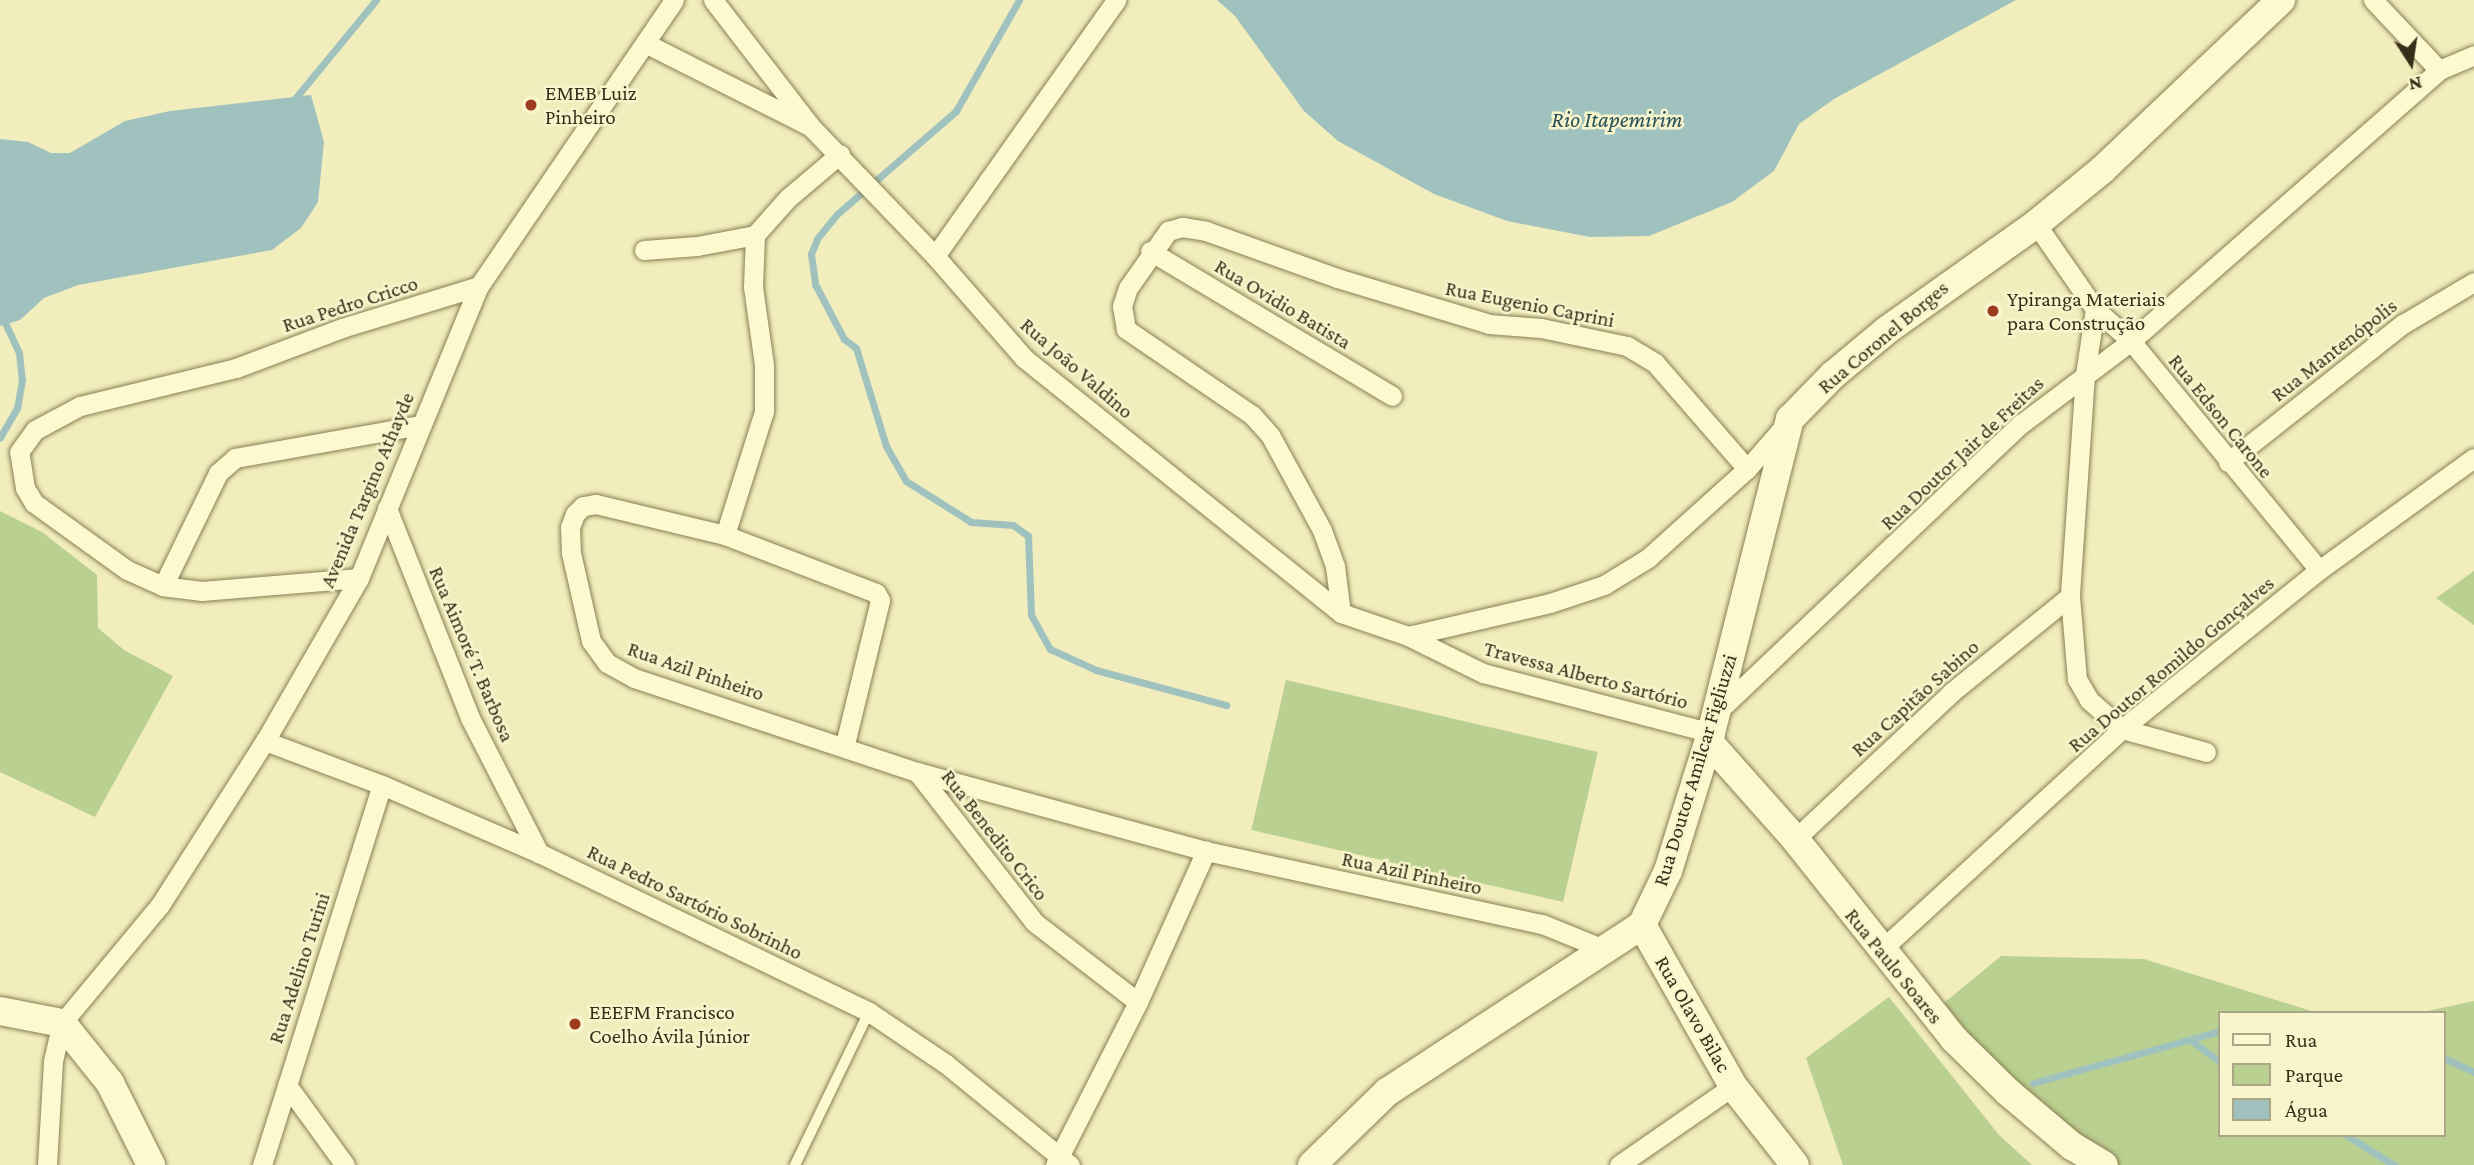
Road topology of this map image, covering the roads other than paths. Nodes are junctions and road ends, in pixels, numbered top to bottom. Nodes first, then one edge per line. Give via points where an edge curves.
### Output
1 (674, 0) edge
2 (713, 0) edge
3 (2281, 0) edge
4 (2373, 0) edge
5 (1111, 6) edge
6 (645, 43) junction
7 (2474, 55) edge
8 (2439, 70) junction
9 (811, 127) junction
10 (840, 154) junction
11 (2036, 224) junction
12 (755, 235) junction
13 (644, 250) dead end
14 (1150, 251) junction
15 (935, 256) junction
16 (2474, 282) edge
17 (479, 286) junction
18 (2095, 309) junction
19 (2131, 341) junction
20 (2085, 374) junction
21 (1392, 396) dead end
22 (1790, 419) junction
23 (420, 425) junction
24 (2474, 458) edge
25 (2228, 463) junction
26 (1747, 468) junction
27 (387, 508) junction
28 (725, 535) junction
29 (2319, 570) junction
30 (359, 578) junction
31 (163, 586) junction
32 (2070, 596) junction
33 (1341, 614) junction
34 (1408, 636) junction
35 (1712, 729) junction
36 (2122, 729) junction
37 (265, 741) junction
38 (845, 744) junction
39 (2206, 752) dead end
40 (916, 772) junction
41 (382, 785) junction
42 (1795, 838) junction
43 (1206, 851) junction
44 (540, 853) junction
45 (1642, 925) junction
46 (1606, 950) junction
47 (1881, 950) junction
48 (1138, 1002) junction
49 (0, 1011) edge
50 (869, 1012) junction
51 (62, 1023) junction
52 (288, 1084) junction
53 (1739, 1094) junction
54 (1062, 1162) edge
55 (47, 1165) edge
56 (151, 1165) edge
57 (262, 1165) edge
58 (345, 1165) edge
59 (795, 1165) edge
60 (1312, 1165) edge
61 (1619, 1165) edge
62 (1776, 1165) edge
63 (1795, 1165) edge
64 (2104, 1165) edge

1 - 6 street, Avenida Targino Athayde
2 - 9 street, Rua João Valdino
3 - 11 main road, Rua Coronel Borges via 2102,170
4 - 8 street
5 - 15 street
6 - 9 street, Rua João Valdino
6 - 17 street, Avenida Targino Athayde
7 - 8 street, Rua Doutor Jair de Freitas
8 - 19 street, Rua Doutor Jair de Freitas
9 - 10 street, Rua João Valdino
10 - 12 street via 788,198
10 - 15 street, Rua João Valdino
11 - 18 street, Rua Edson Carone
11 - 22 main road, Rua Coronel Borges via 1887,330
12 - 13 street
12 - 28 street via 753,287 764,365 764,411
14 - 21 street, Rua Ovidio Batista
14 - 26 street, Rua Eugenio Caprini via 1168,231 1191,227 1433,309 1489,324 1541,328 1627,346 1656,363
14 - 33 street via 1122,306 1126,329 1252,415 1270,435 1301,487 1335,566
15 - 33 street, Rua João Valdino via 1024,358
16 - 25 street, Rua Mantenópolis via 2403,324
17 - 23 street, Avenida Targino Athayde
17 - 31 street, Rua Pedro Cricco via 342,328 236,368 80,406 35,430 19,452 22,480 34,503 127,570
18 - 19 street, Rua Edson Carone
18 - 20 street
19 - 20 street, Rua Doutor Jair de Freitas
19 - 25 street, Rua Edson Carone
20 - 32 street
20 - 35 street, Rua Doutor Jair de Freitas via 2021,424
22 - 26 street, Rua Coronel Borges
22 - 35 main road, Rua Doutor Amilcar Figliuzzi
23 - 27 street, Avenida Targino Athayde
23 - 31 street via 235,458 218,473
24 - 29 street, Rua Doutor Romildo Gonçalves
25 - 29 street, Rua Edson Carone
26 - 34 street, Rua Coronel Borges via 1648,558 1604,585 1550,603
27 - 30 street, Avenida Targino Athayde
27 - 44 street, Rua Aimoré T. Barbosa via 464,706
28 - 38 street via 877,593 880,600
28 - 38 street, Rua Azil Pinheiro via 596,504 583,506 575,514 569,538 591,641 607,663 634,678
29 - 36 street, Rua Doutor Romildo Gonçalves
30 - 31 street via 202,592
30 - 37 street, Avenida Targino Athayde
32 - 36 street via 2077,678 2089,700
32 - 42 street, Rua Capitão Sabino via 1952,692
33 - 34 street
34 - 35 street, Travessa Alberto Sartório via 1448,660
35 - 42 main road, Rua Paulo Soares
35 - 45 main road, Rua Doutor Amilcar Figliuzzi via 1668,871
36 - 39 street
36 - 47 street, Rua Doutor Romildo Gonçalves
37 - 41 street, Rua Pedro Sartório Sobrinho
37 - 51 street, Avenida Targino Athayde via 160,905
38 - 40 street, Rua Azil Pinheiro
40 - 43 street, Rua Azil Pinheiro
40 - 48 street, Rua Benedito Crico via 1034,922
41 - 44 street, Rua Pedro Sartório Sobrinho
41 - 52 street, Rua Adelino Turini
42 - 47 main road, Rua Paulo Soares
43 - 46 street, Rua Azil Pinheiro via 1542,924
43 - 48 street
44 - 50 street, Rua Pedro Sartório Sobrinho
45 - 46 main road, Rua Doutor Amilcar Figliuzzi
45 - 53 main road, Rua Olavo Bilac
46 - 60 main road, Rua Doutor Amilcar Figliuzzi via 1387,1092
47 - 64 main road, Rua Paulo Soares via 1931,1014 2008,1093
48 - 54 street
49 - 51 main road
50 - 54 street, Rua Pedro Sartório Sobrinho via 946,1063
50 - 59 lane
51 - 55 street via 53,1061
51 - 56 main road via 110,1083
52 - 57 street, Rua Adelino Turini
52 - 58 street
53 - 61 street
53 - 62 street, Rua Olavo Bilac
53 - 63 main road, Rua Olavo Bilac

